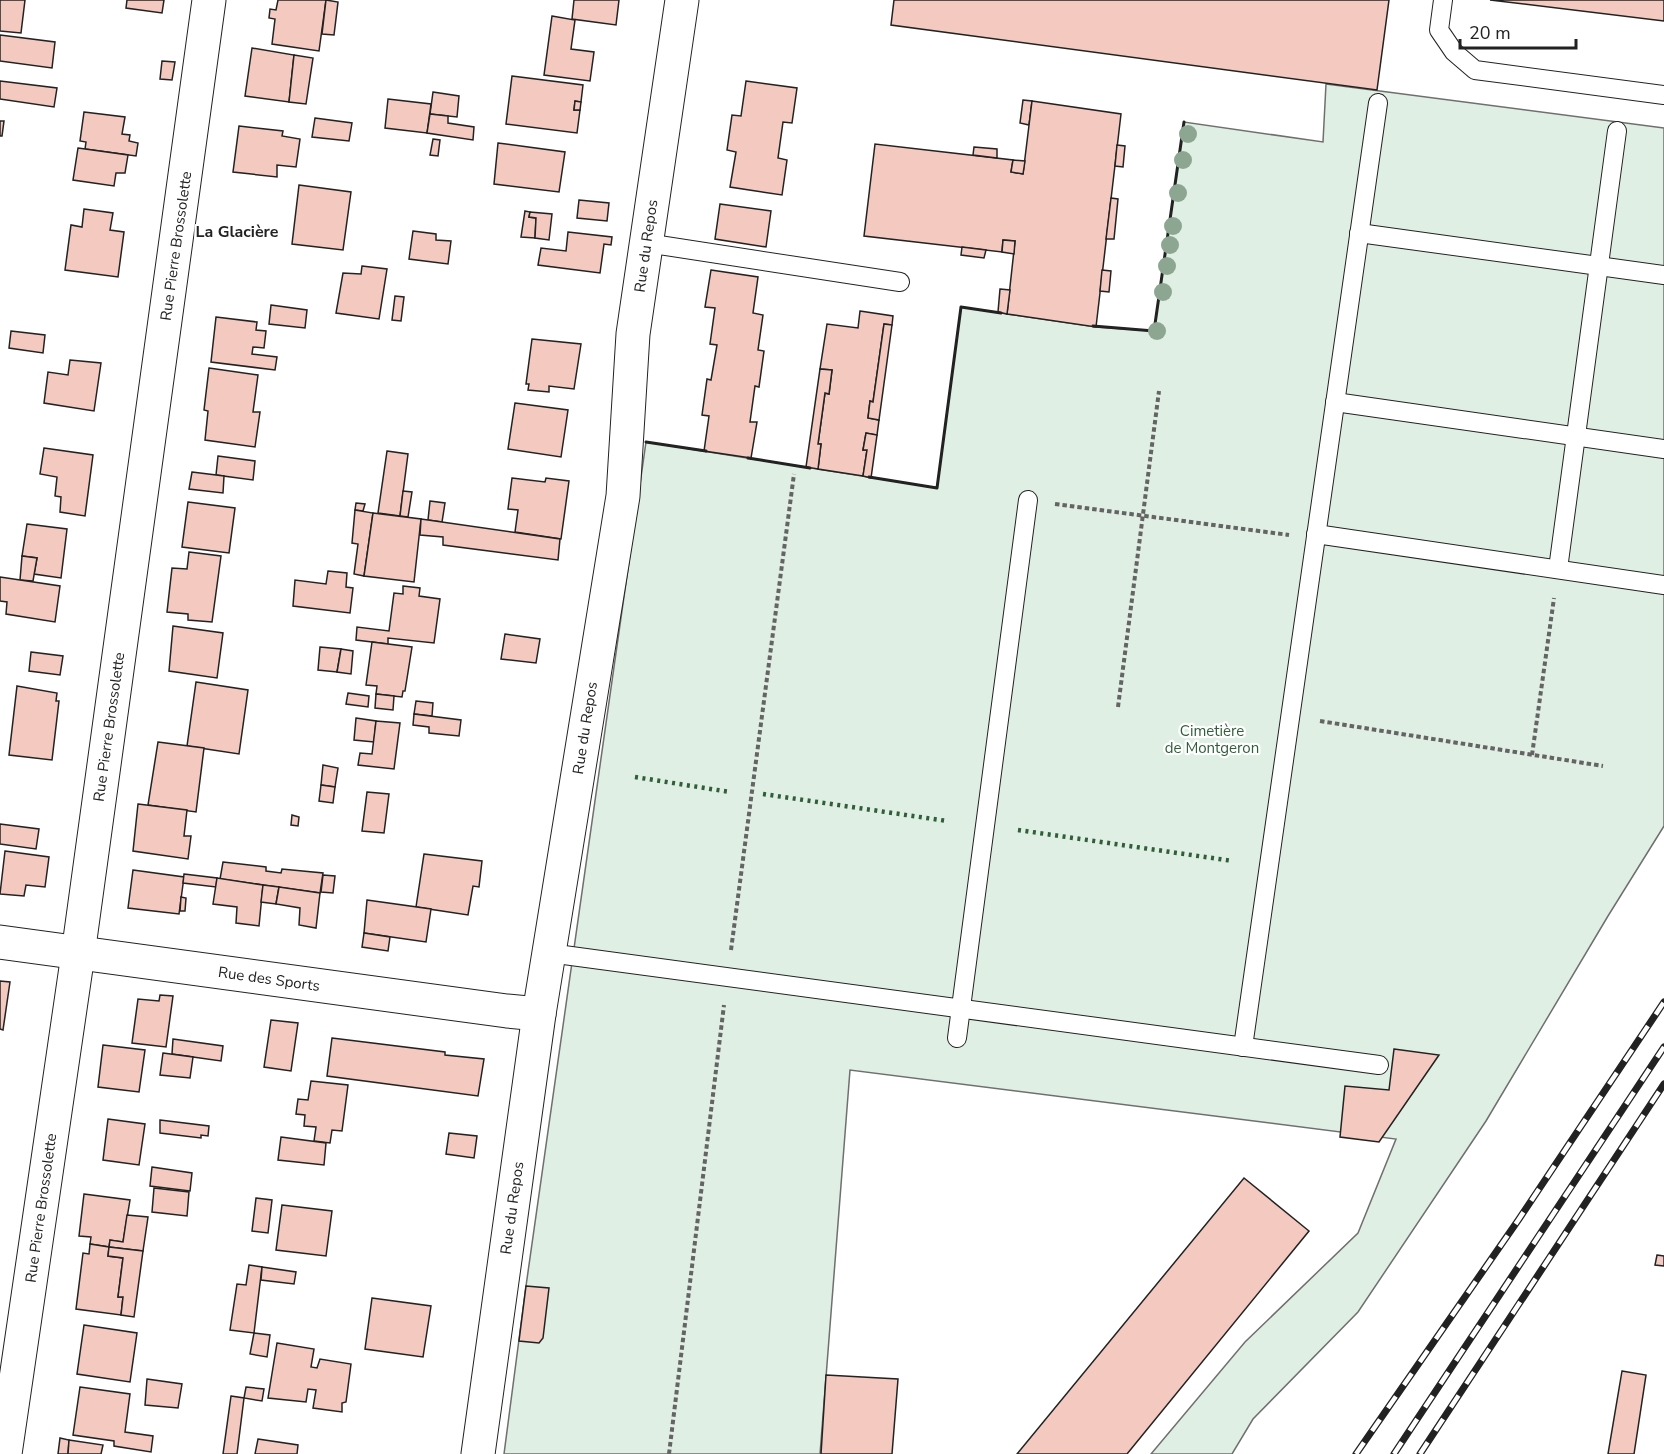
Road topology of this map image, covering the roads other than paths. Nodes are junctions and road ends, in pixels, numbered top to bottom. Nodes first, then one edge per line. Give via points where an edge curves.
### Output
1 (209, 0) edge
2 (682, 0) edge
3 (1443, 0) edge
4 (1664, 94) edge
5 (1378, 103) dead end
6 (1617, 131) dead end
7 (1359, 233) junction
8 (646, 243) junction
9 (1599, 266) junction
10 (1664, 275) edge
11 (900, 282) dead end
12 (1335, 402) junction
13 (1576, 437) junction
14 (1664, 449) edge
15 (1028, 500) road end
16 (1316, 534) junction
17 (1558, 569) junction
18 (1664, 585) edge
19 (0, 942) edge
20 (549, 953) junction
21 (78, 954) junction
22 (960, 1008) junction
23 (539, 1014) junction
24 (957, 1038) dead end
25 (1243, 1047) junction
26 (1379, 1065) dead end
27 (5, 1454) edge
28 (478, 1454) edge

1 - 21 street, Rue Pierre Brossolette
2 - 8 street, Rue du Repos
3 - 4 lane via 1439,30 1454,52 1475,70
5 - 7 lane
6 - 9 lane
7 - 9 lane
7 - 12 lane
8 - 11 lane
8 - 20 street, Rue du Repos via 633,334 622,496
9 - 10 lane
9 - 13 lane
12 - 13 lane
12 - 16 lane
13 - 14 lane
13 - 17 lane
15 - 22 lane
16 - 17 lane
16 - 25 lane
17 - 18 lane
19 - 21 street, Rue des Sports
20 - 22 lane
20 - 23 street, Rue du Repos
21 - 23 street, Rue des Sports
21 - 27 street, Rue Pierre Brossolette
22 - 24 lane
22 - 25 lane
23 - 28 street, Rue du Repos
25 - 26 lane

